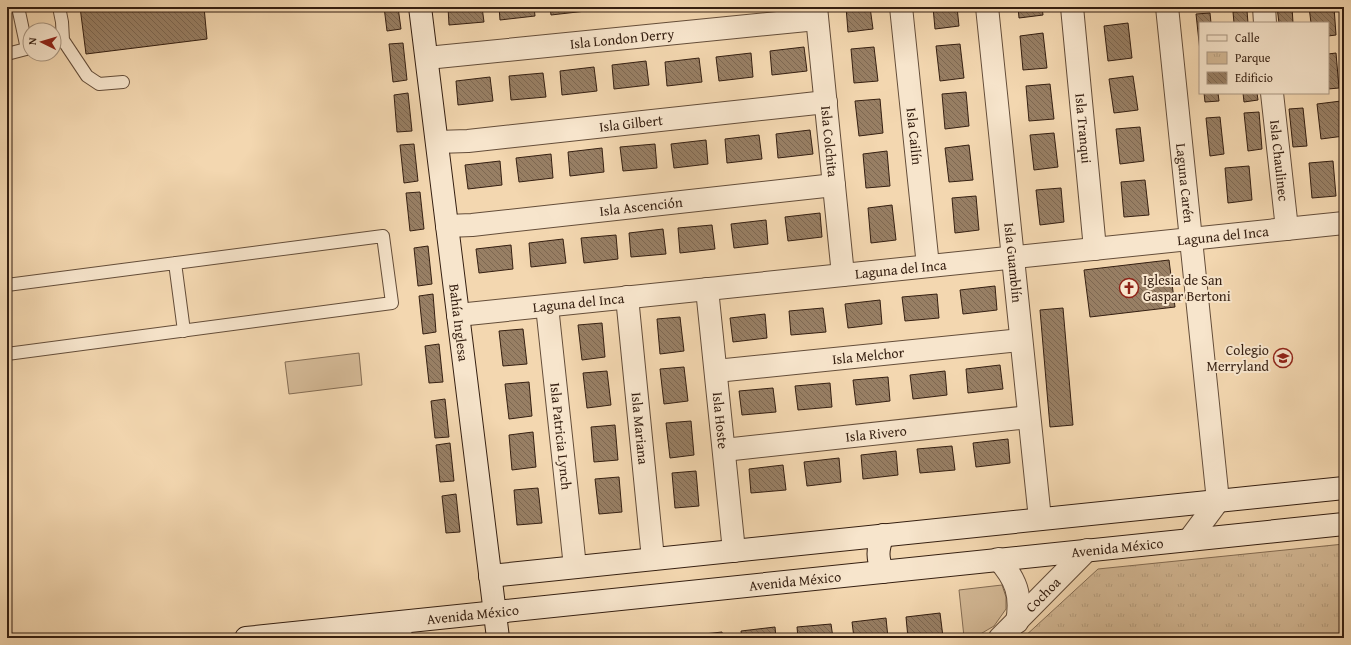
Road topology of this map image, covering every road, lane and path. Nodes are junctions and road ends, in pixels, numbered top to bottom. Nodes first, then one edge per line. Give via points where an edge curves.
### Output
1 (18, 7) edge
2 (59, 7) edge
3 (420, 7) edge
4 (901, 7) edge
5 (987, 7) edge
6 (1072, 7) edge
7 (1167, 7) edge
8 (1264, 7) edge
9 (817, 13) edge
10 (62, 22) edge
11 (1265, 22) edge
12 (22, 24) edge
13 (62, 45) edge
14 (22, 50) edge
15 (7, 54) edge
16 (427, 58) junction
17 (123, 82) dead end
18 (1272, 94) edge
19 (826, 102) junction
20 (437, 142) junction
21 (834, 185) junction
22 (1344, 223) edge
23 (447, 226) junction
24 (1287, 229) junction
25 (1191, 239) junction
26 (1095, 249) junction
27 (1013, 258) junction
28 (174, 264) junction
29 (928, 266) junction
30 (843, 275) junction
31 (7, 285) edge
32 (708, 289) junction
33 (627, 297) junction
34 (547, 306) junction
35 (458, 315) junction
36 (184, 331) junction
37 (1021, 340) junction
38 (7, 354) edge
39 (716, 371) junction
40 (1029, 417) junction
41 (724, 450) junction
42 (1344, 488) edge
43 (1218, 501) junction
44 (1040, 519) junction
45 (1344, 524) edge
46 (883, 535) junction
47 (1189, 540) junction
48 (734, 550) junction
49 (1087, 550) junction
50 (653, 559) junction
51 (998, 559) junction
52 (575, 567) junction
53 (883, 572) junction
54 (490, 576) junction
55 (495, 612) junction
56 (1016, 622) junction
57 (405, 630) edge
58 (246, 638) edge
59 (498, 638) edge
60 (1000, 638) edge

1 - 12 lane
2 - 10 lane
3 - 16 street, Bahía Inglesa
4 - 29 street, Isla Cailín
5 - 27 street, Isla Guamblín
6 - 26 street, Isla Tranqui
7 - 25 street, Laguna Carén
8 - 11 street
9 - 16 street, Isla London Derry
9 - 19 street, Isla Colchita
13 - 17 lane via 87,76 99,84
14 - 15 lane
16 - 20 street, Bahía Inglesa
18 - 24 street, Isla Chaulinec
19 - 20 street, Isla Gilbert via 468,141
19 - 21 street, Isla Colchita
20 - 23 street, Bahía Inglesa
21 - 23 street, Isla Ascención
21 - 30 street, Isla Colchita
22 - 24 street, Laguna del Inca
23 - 35 street, Bahía Inglesa
24 - 25 street, Laguna del Inca
25 - 26 street, Laguna del Inca
25 - 43 street, Laguna Carén
26 - 27 street, Laguna del Inca
27 - 29 street, Laguna del Inca
27 - 37 street, Isla Guamblín
28 - 31 lane
28 - 36 lane
28 - 36 lane via 383,236 392,303
29 - 30 street, Laguna del Inca
30 - 32 street, Laguna del Inca
32 - 33 street, Laguna del Inca
32 - 39 street, Isla Hoste
33 - 34 street, Laguna del Inca
33 - 50 street, Isla Mariana
34 - 35 street, Laguna del Inca
34 - 52 street, Isla Patricia Lynch
35 - 54 street, Bahía Inglesa
36 - 38 lane
37 - 39 street, Isla Melchor
37 - 40 street, Isla Guamblín
39 - 41 street, Isla Hoste
40 - 41 street, Isla Rivero
40 - 44 street, Isla Guamblín
41 - 48 street, Isla Hoste
42 - 43 street
43 - 44 street
43 - 47 street
44 - 46 street
45 - 47 street, Avenida México
46 - 48 street
46 - 53 street via 878,553
47 - 49 street, Avenida México
48 - 50 street
49 - 51 street, Avenida México
49 - 56 street, Cochoa
50 - 52 street
51 - 53 street, Avenida México
51 - 56 street, Cochoa via 1007,569 1017,591 1019,601
52 - 54 street
53 - 55 street, Avenida México
54 - 55 street, Bahía Inglesa
55 - 57 street, Avenida México
55 - 59 street, Bahía Inglesa
56 - 60 street, Cochoa
57 - 58 street, Avenida México

